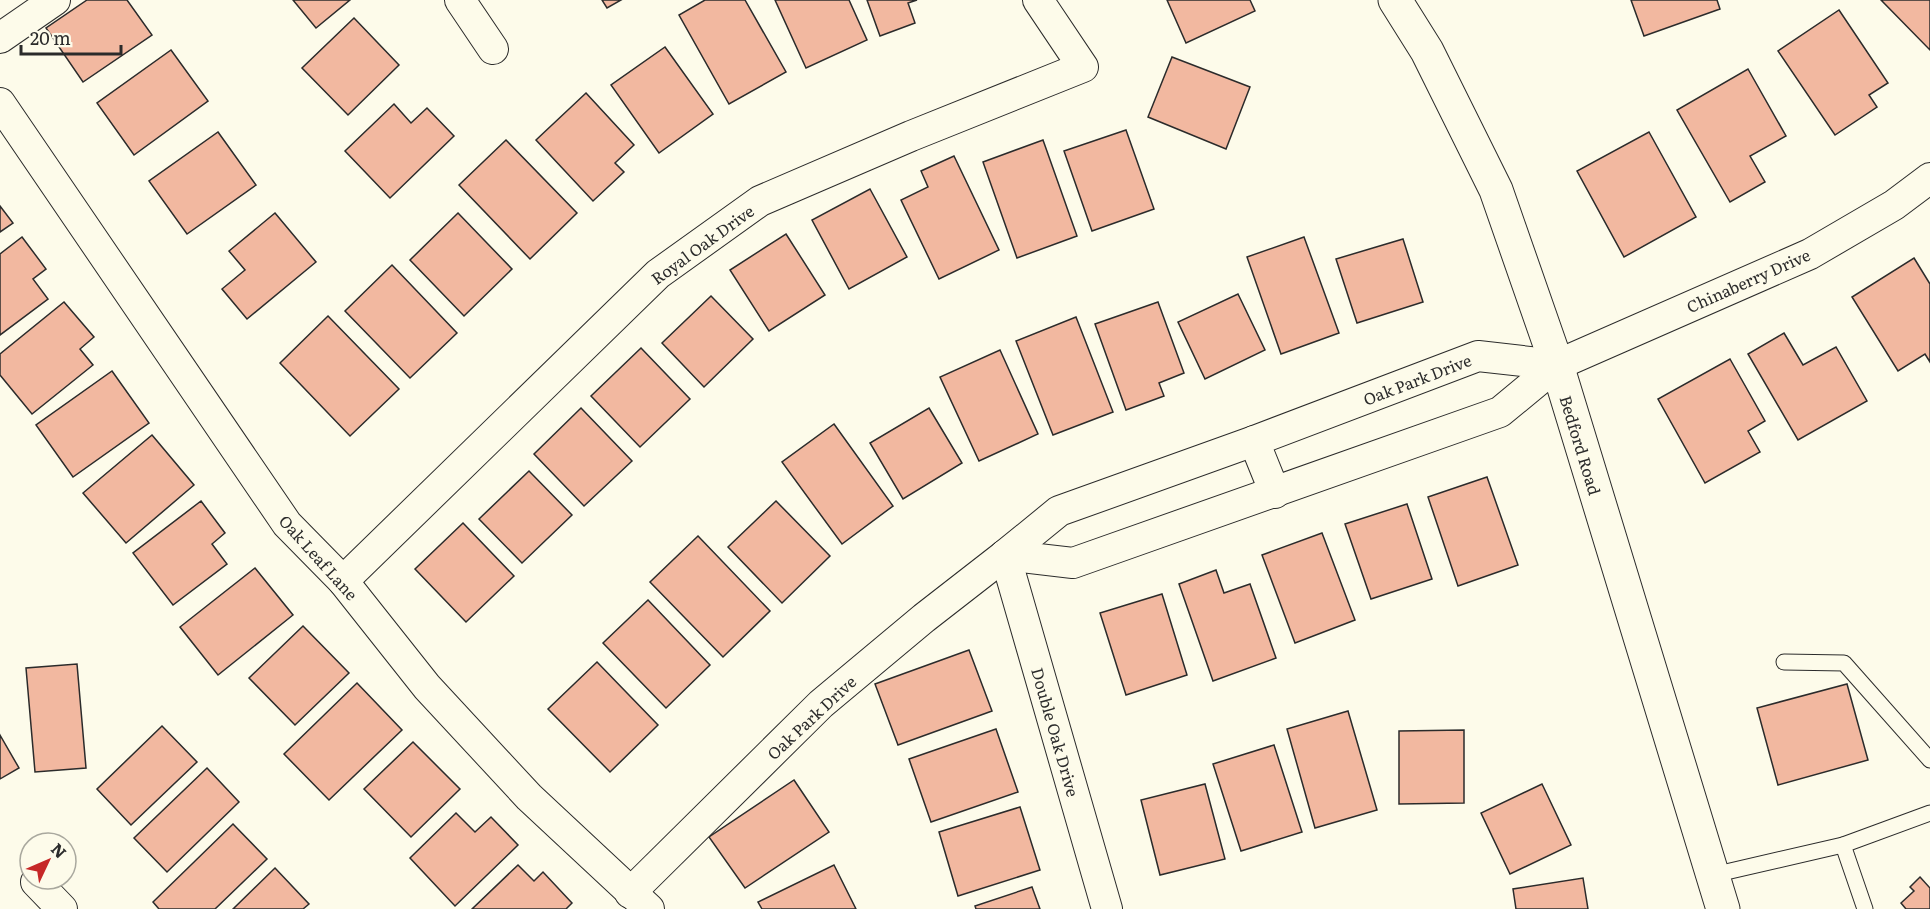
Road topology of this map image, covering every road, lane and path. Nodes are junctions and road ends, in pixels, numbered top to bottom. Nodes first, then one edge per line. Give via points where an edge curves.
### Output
1 (55, 0) edge
2 (460, 0) edge
3 (1038, 0) edge
4 (1395, 0) edge
5 (0, 38) edge
6 (493, 49) dead end
7 (0, 103) edge
8 (1930, 178) edge
9 (1557, 365) junction
10 (1254, 441) junction
11 (1275, 493) junction
12 (1005, 555) junction
13 (343, 581) junction
14 (1784, 662) dead end
15 (1930, 760) edge
16 (1930, 813) edge
17 (1843, 845) junction
18 (1713, 875) junction
19 (45, 891) edge
20 (639, 901) edge
21 (62, 909) edge
22 (1107, 909) edge
23 (1723, 909) edge
24 (1865, 909) edge

1 - 5 street
2 - 6 street
3 - 13 street, Royal Oak Drive via 1083,67 760,201 658,274
4 - 9 main road, Bedford Road via 1427,51 1496,190
7 - 13 street, Oak Leaf Lane via 287,524
8 - 9 street, Chinaberry Drive via 1894,205 1810,254
9 - 10 street, Oak Park Drive via 1478,356
9 - 11 street via 1500,412
9 - 18 main road, Bedford Road
10 - 11 street
10 - 12 street, Oak Park Drive via 1059,511
11 - 12 street via 1073,563
12 - 20 street, Oak Park Drive via 821,704
12 - 22 street, Double Oak Drive
13 - 20 street, Oak Leaf Lane via 428,687 529,797
14 - 15 lane via 1844,663
16 - 17 lane
17 - 18 lane
17 - 24 lane
18 - 23 main road, Bedford Road
19 - 21 street

